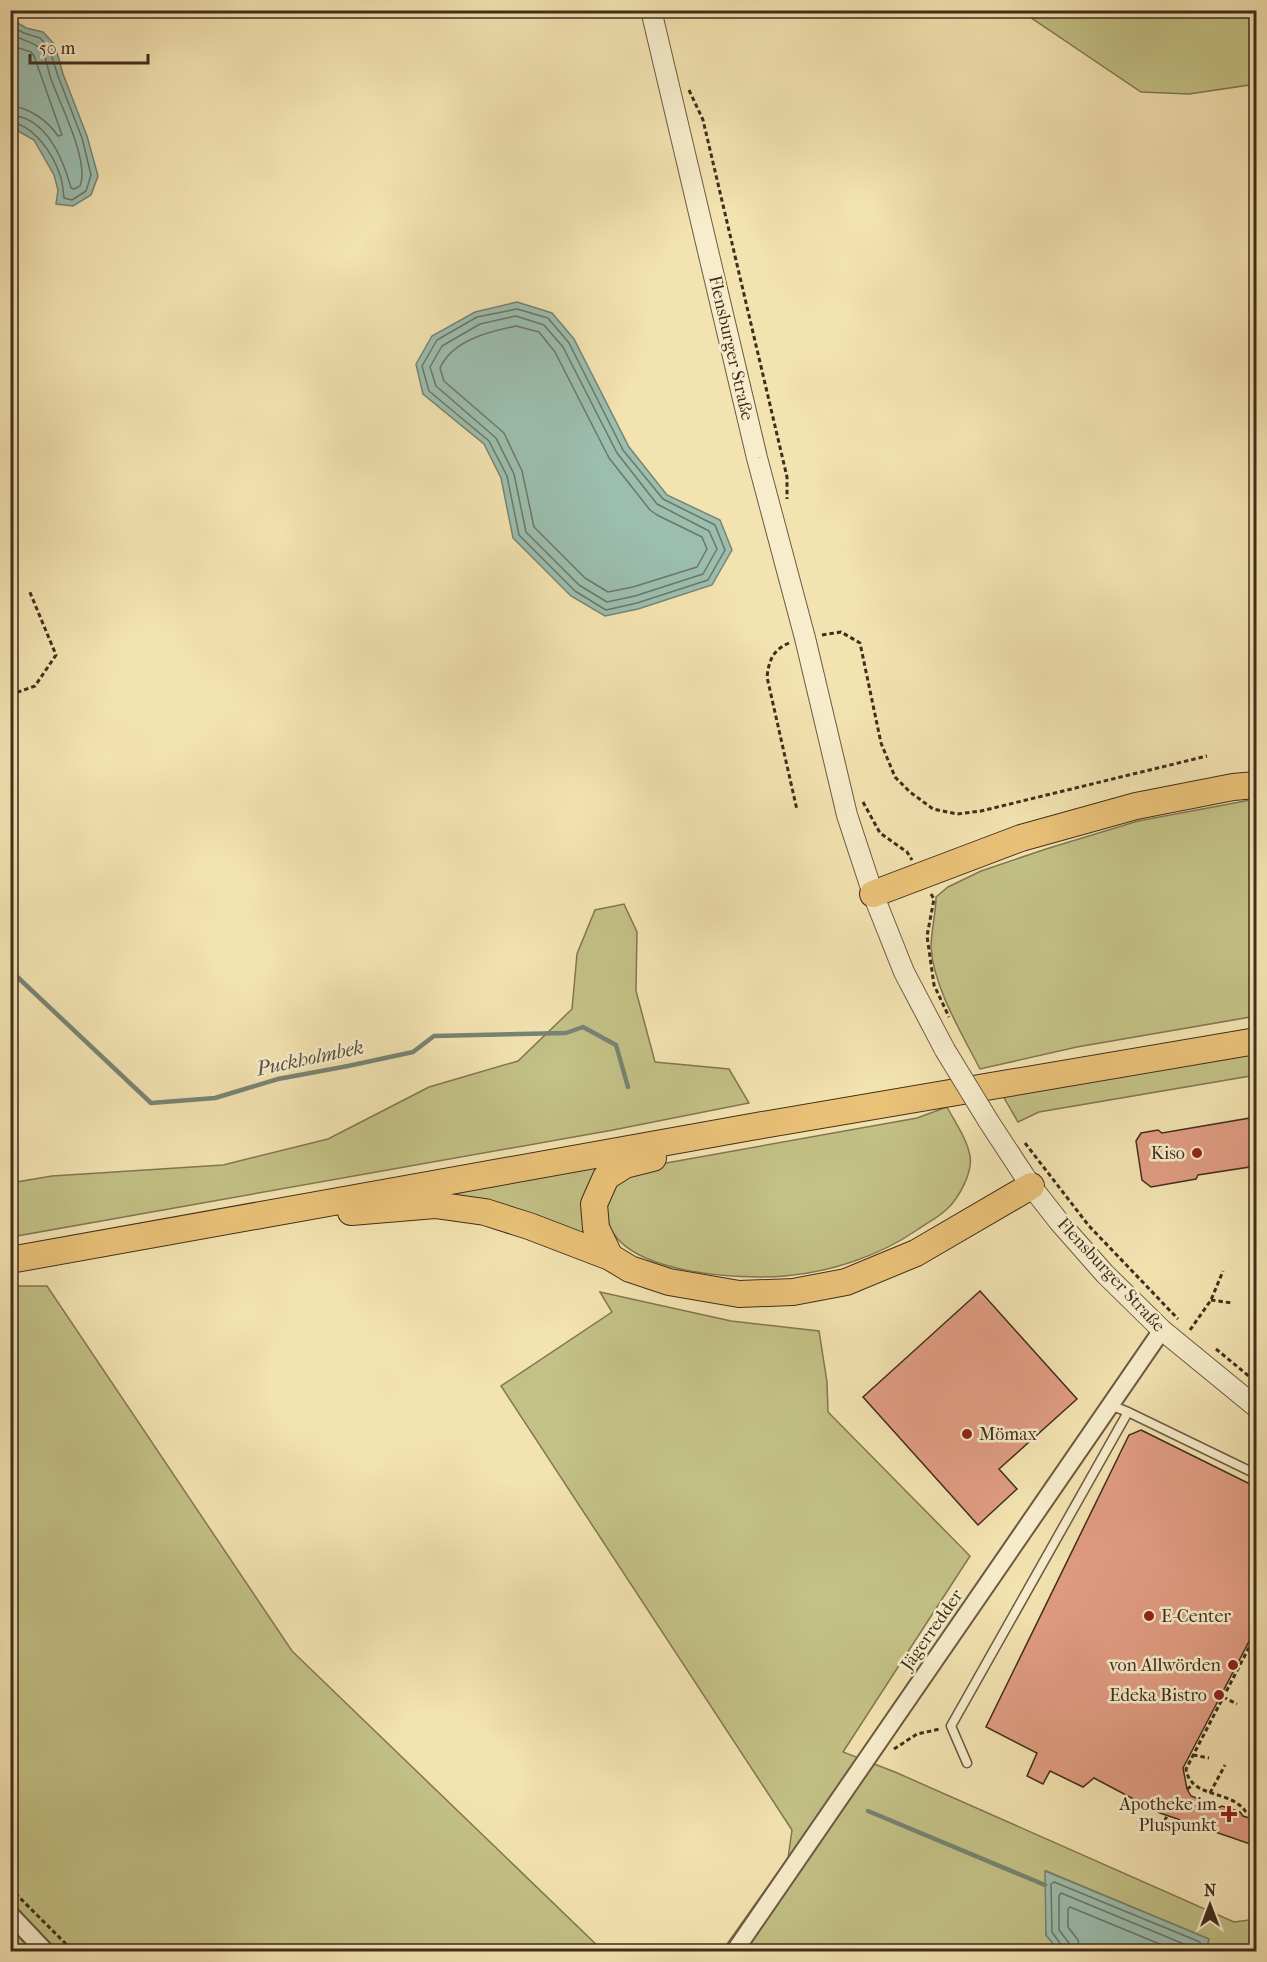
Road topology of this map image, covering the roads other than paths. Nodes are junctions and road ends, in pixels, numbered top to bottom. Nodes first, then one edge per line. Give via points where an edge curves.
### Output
1 (651, 10) edge
2 (1257, 785) edge
3 (873, 894) junction
4 (1257, 1030) edge
5 (1257, 1041) edge
6 (1202, 1050) junction
7 (751, 1127) junction
8 (1031, 1186) junction
9 (308, 1205) junction
10 (610, 1257) junction
11 (10, 1260) edge
12 (1162, 1330) junction
13 (1110, 1405) junction
14 (1257, 1407) edge
15 (1128, 1412) junction
16 (1257, 1474) edge
17 (967, 1763) dead end
18 (10, 1914) edge
19 (46, 1952) edge
20 (734, 1952) edge

1 - 3 street, Flensburger Straße via 846,815
2 - 3 main road via 1136,806 1021,838
3 - 8 street, Flensburger Straße, bridge via 904,972 945,1050
4 - 6 main road via 1220,1037
5 - 6 main road
6 - 7 main road
7 - 9 main road
7 - 10 main road via 728,1140 625,1165 606,1177 594,1204 596,1228
8 - 10 main road via 916,1253 846,1282 793,1292 738,1294 669,1282 630,1269
8 - 12 street, Flensburger Straße via 1067,1232
9 - 10 main road via 349,1213 435,1205 485,1212
9 - 11 main road
12 - 13 street, Jägerredder
12 - 14 street, Flensburger Straße
13 - 15 lane
13 - 20 street, Jägerredder
15 - 16 lane
15 - 17 lane via 951,1726
18 - 19 street

